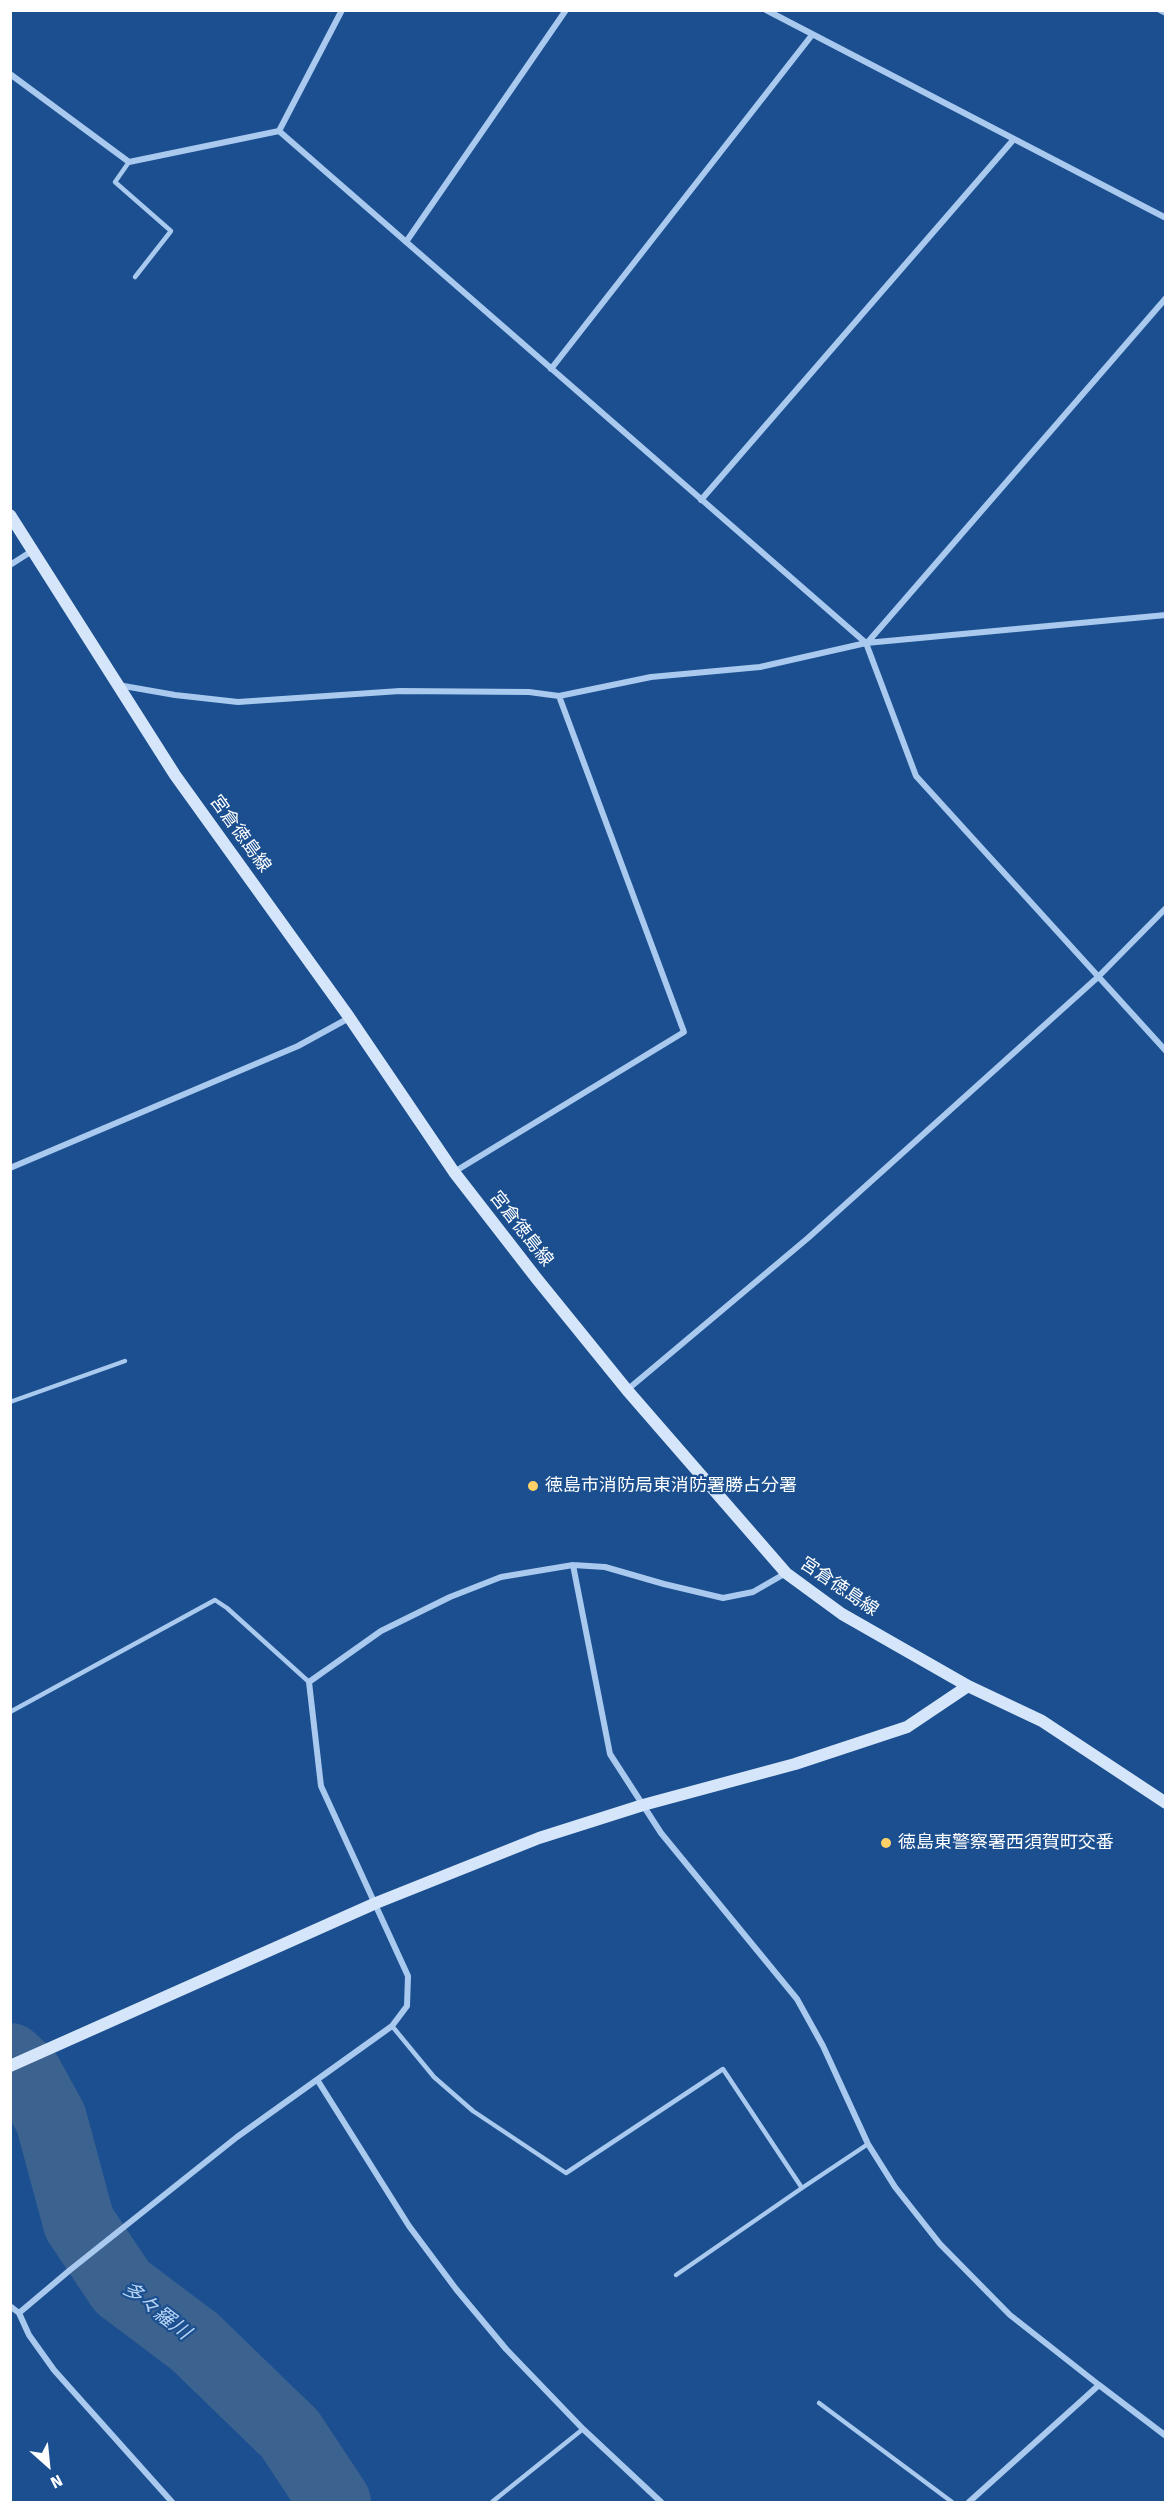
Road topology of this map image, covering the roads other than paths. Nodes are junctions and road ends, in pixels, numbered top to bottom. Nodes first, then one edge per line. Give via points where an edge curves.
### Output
1 (342, 10) edge
2 (566, 10) edge
3 (766, 10) edge
4 (1160, 10) edge
5 (1166, 13) edge
6 (812, 34) junction
7 (10, 74) edge
8 (279, 131) junction
9 (1014, 139) junction
10 (129, 162) junction
11 (1166, 218) edge
12 (406, 242) junction
13 (135, 277) dead end
14 (1166, 298) edge
15 (551, 369) junction
16 (702, 500) junction
17 (10, 515) edge
18 (32, 551) junction
19 (10, 565) edge
20 (1166, 615) edge
21 (866, 644) junction
22 (117, 685) junction
23 (559, 696) junction
24 (1166, 908) edge
25 (1098, 977) junction
26 (350, 1017) junction
27 (1166, 1051) edge
28 (10, 1168) edge
29 (454, 1172) junction
30 (125, 1361) dead end
31 (627, 1390) junction
32 (10, 1402) edge
33 (573, 1565) junction
34 (786, 1573) junction
35 (309, 1682) junction
36 (968, 1686) junction
37 (10, 1712) edge
38 (1166, 1803) edge
39 (643, 1804) junction
40 (376, 1903) junction
41 (392, 2026) junction
42 (10, 2067) edge
43 (318, 2081) junction
44 (868, 2144) junction
45 (802, 2188) junction
46 (676, 2275) dead end
47 (10, 2306) edge
48 (19, 2313) junction
49 (1099, 2385) junction
50 (819, 2403) dead end
51 (584, 2429) junction
52 (1166, 2436) edge
53 (172, 2502) edge
54 (492, 2502) edge
55 (661, 2502) edge
56 (951, 2502) edge
57 (969, 2502) edge

1 - 8 street
2 - 12 street
3 - 6 street
4 - 5 street
6 - 9 street
6 - 15 street
7 - 10 street
8 - 10 street
8 - 12 street
9 - 11 street
9 - 16 street
10 - 13 lane via 115,182 171,231
12 - 15 street
14 - 21 street
15 - 16 street
16 - 21 street
17 - 18 main road, 宮倉徳島線
18 - 19 street
18 - 22 main road, 宮倉徳島線
20 - 21 street
21 - 23 street via 760,667 651,676
21 - 25 street via 916,776
22 - 23 street via 238,702 400,691 529,692
22 - 26 main road, 宮倉徳島線 via 175,774
23 - 29 street via 684,1032
24 - 25 street
25 - 27 street
25 - 31 street via 808,1238
26 - 28 street via 298,1046
26 - 29 main road, 宮倉徳島線
29 - 31 main road, 宮倉徳島線
30 - 32 lane
31 - 34 main road, 宮倉徳島線
33 - 34 street via 605,1567 723,1598 753,1592
33 - 35 street via 501,1577 450,1597 381,1631
33 - 39 street via 610,1754
34 - 36 main road, 宮倉徳島線 via 842,1614
35 - 37 lane via 215,1600
35 - 40 street via 321,1786
36 - 38 main road, 宮倉徳島線 via 1042,1721
36 - 39 main road via 907,1727 795,1764
39 - 40 main road via 539,1838
39 - 44 street via 688,1868 797,1999
40 - 41 street via 408,1976 407,2006
40 - 42 main road
41 - 43 street
41 - 45 lane via 434,2077 473,2111 566,2173 723,2068
43 - 48 street via 237,2137
43 - 51 street via 409,2226 456,2289 506,2349
44 - 45 lane
44 - 49 street via 895,2187 940,2244 1010,2315
45 - 46 lane
47 - 48 street
48 - 53 street via 54,2370
49 - 52 street
49 - 57 street
50 - 56 lane
51 - 54 lane
51 - 55 street

